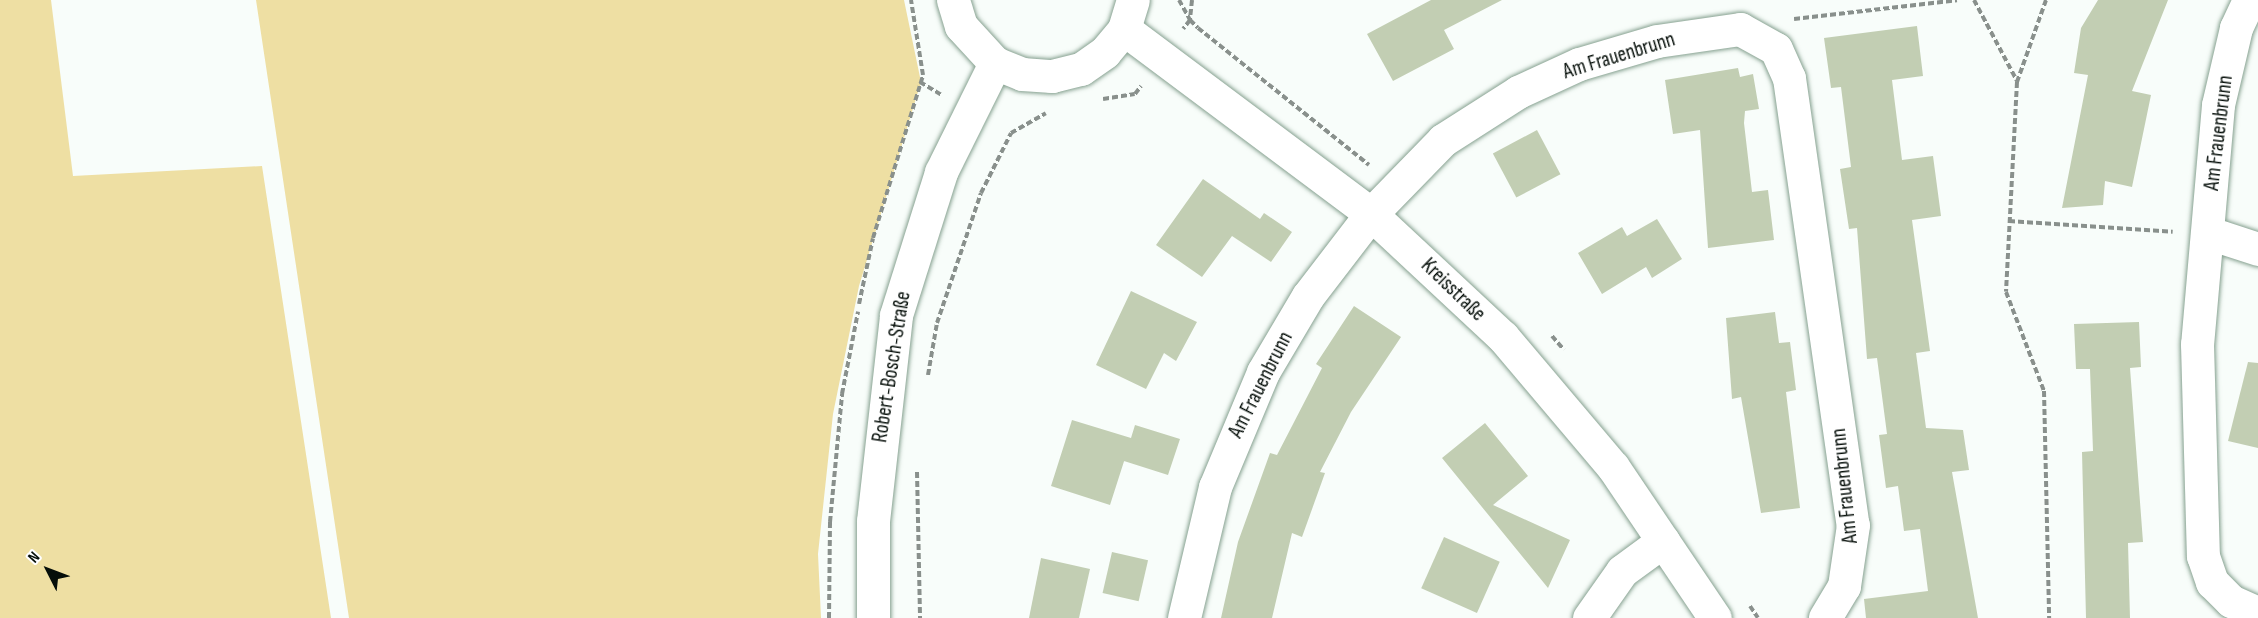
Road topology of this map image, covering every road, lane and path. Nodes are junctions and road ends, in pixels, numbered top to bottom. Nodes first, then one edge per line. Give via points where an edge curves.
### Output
1 (911, 0) edge
2 (953, 0) edge
3 (1192, 0) edge
4 (1957, 0) edge
5 (1974, 0) edge
6 (2046, 0) edge
7 (2249, 0) edge
8 (1128, 14) edge
9 (1190, 20) dead end
10 (1766, 39) junction
11 (995, 63) junction
12 (920, 82) dead end
13 (2017, 82) junction
14 (1011, 133) dead end
15 (1371, 214) junction
16 (2009, 221) junction
17 (2210, 233) junction
18 (2258, 249) edge
19 (926, 388) dead end
20 (917, 465) dead end
21 (1664, 541) junction
22 (2258, 613) edge
23 (873, 618) edge
24 (920, 618) edge
25 (1184, 618) edge
26 (1589, 618) edge
27 (1715, 618) edge
28 (1825, 618) edge
29 (2049, 618) edge

1 - 12 path via 923,56
2 - 11 street via 961,26
3 - 9 path
4 - 10 path via 1782,20
5 - 13 path
6 - 13 path
7 - 17 street, Am Frauenbrunn via 2236,28 2218,105
8 - 11 street via 1105,52 1081,69 1052,76 1022,74
8 - 15 street, Kreisstraße
10 - 15 street, Am Frauenbrunn via 1740,29 1657,41 1579,64 1518,92 1443,140
10 - 28 street, Am Frauenbrunn via 1789,78 1853,525 1844,586
11 - 23 street, Robert-Bosch-Straße via 941,172 896,315 873,521
13 - 16 path
14 - 19 path via 957,255
15 - 21 street, Kreisstraße via 1435,270 1552,391
15 - 25 street, Am Frauenbrunn via 1308,296 1263,372 1215,487
16 - 17 path
16 - 29 path via 2006,292 2044,391
17 - 18 street
17 - 22 street, Am Frauenbrunn via 2197,344 2203,556 2212,582 2232,601
20 - 24 path
21 - 26 street via 1622,571
21 - 27 street, Kreisstraße

